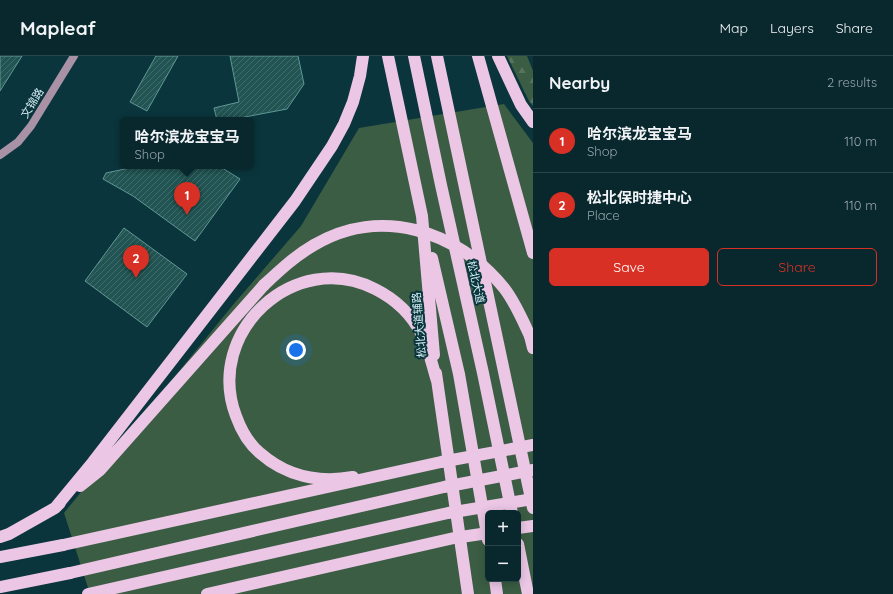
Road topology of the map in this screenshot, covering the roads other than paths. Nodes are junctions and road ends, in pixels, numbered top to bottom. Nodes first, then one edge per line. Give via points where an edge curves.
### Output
1 (74, 56) edge
2 (363, 56) edge
3 (388, 56) edge
4 (414, 56) edge
5 (437, 56) edge
6 (478, 56) edge
7 (498, 56) edge
8 (533, 122) edge
9 (0, 155) edge
10 (422, 216) junction
11 (533, 253) edge
12 (533, 348) edge
13 (437, 381) junction
14 (533, 445) edge
15 (441, 462) junction
16 (533, 470) edge
17 (533, 499) edge
18 (55, 508) junction
19 (533, 508) edge
20 (511, 510) edge
21 (485, 523) edge
22 (533, 526) edge
23 (521, 528) edge
24 (485, 533) edge
25 (0, 537) edge
26 (518, 546) edge
27 (0, 557) edge
28 (496, 582) edge
29 (0, 586) edge
30 (88, 594) edge
31 (207, 594) edge
32 (468, 594) edge
33 (498, 594) edge
34 (528, 594) edge

1 - 9 street, 文锦路 via 31,126 18,142
2 - 18 highway via 353,102 332,146 285,214
3 - 10 highway, 松北大道辅路
4 - 20 highway, 松北大道
5 - 19 highway, 松北大道
6 - 11 highway
7 - 8 highway via 521,105
10 - 13 highway, 松北大道辅路
10 - 21 highway via 459,374
12 - 18 highway, bridge via 517,308 504,288 475,258 446,241 416,229 388,226 352,231 328,238 301,253 264,285 100,470
13 - 15 highway, bridge via 422,335 399,305 367,285 332,278 312,280 293,286 260,307 246,325 236,347 231,366 230,386 233,409 250,444 265,458 286,471 318,478 344,478
13 - 32 highway, 松北大道辅路
14 - 15 highway, bridge
15 - 27 highway, bridge
16 - 29 highway, bridge via 444,487 70,574
17 - 30 highway, bridge via 448,513
18 - 25 highway
22 - 23 highway
24 - 31 highway, bridge via 454,538
26 - 34 highway
28 - 33 highway

